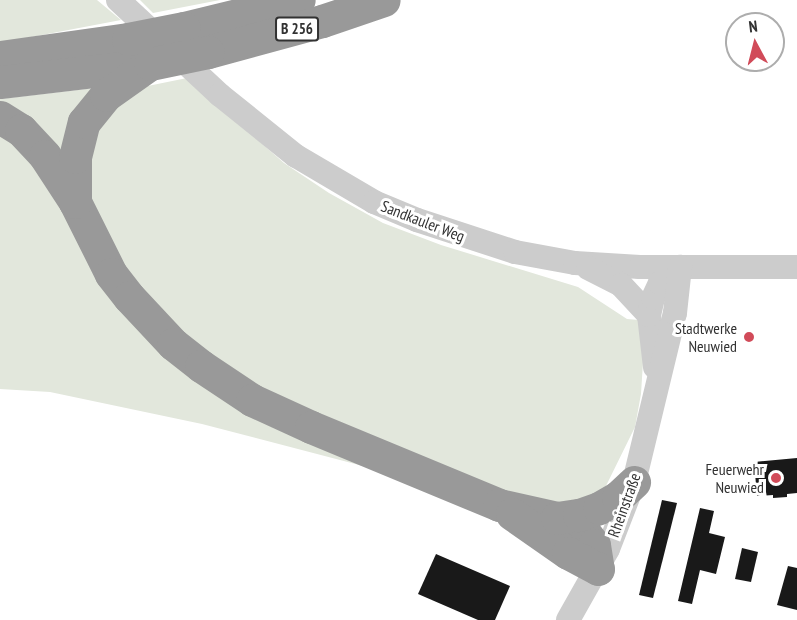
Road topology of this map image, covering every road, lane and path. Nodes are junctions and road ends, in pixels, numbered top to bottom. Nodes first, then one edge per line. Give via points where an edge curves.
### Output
1 (118, 0) edge
2 (299, 0) edge
3 (384, 0) edge
4 (0, 57) edge
5 (150, 64) junction
6 (0, 82) edge
7 (0, 117) edge
8 (75, 202) junction
9 (575, 263) junction
10 (680, 267) junction
11 (797, 267) edge
12 (649, 315) junction
13 (657, 382) junction
14 (634, 482) junction
15 (499, 505) junction
16 (557, 518) junction
17 (598, 569) junction
18 (568, 620) edge

1 - 9 street, Sandkauler Weg via 256,126 332,180 374,202 471,239
2 - 4 highway, B 256, bridge via 128,39
3 - 5 highway, B 256, bridge via 322,21
5 - 6 highway, B 256
5 - 8 highway via 106,95 84,122 75,157
7 - 8 highway via 34,142
8 - 15 highway via 94,244 129,297 165,336 201,366 275,411
9 - 10 street, Sandkauler Weg
9 - 12 street via 621,285
10 - 11 street, Sandkauler Weg
10 - 12 street, Rheinstraße via 660,283
10 - 13 street, Rheinstraße via 675,313
12 - 13 street, Rheinstraße
13 - 14 street, Rheinstraße
14 - 16 highway via 599,508
14 - 17 street, Rheinstraße
15 - 16 highway
15 - 17 highway
16 - 17 highway via 589,538
17 - 18 street, Rheinstraße

